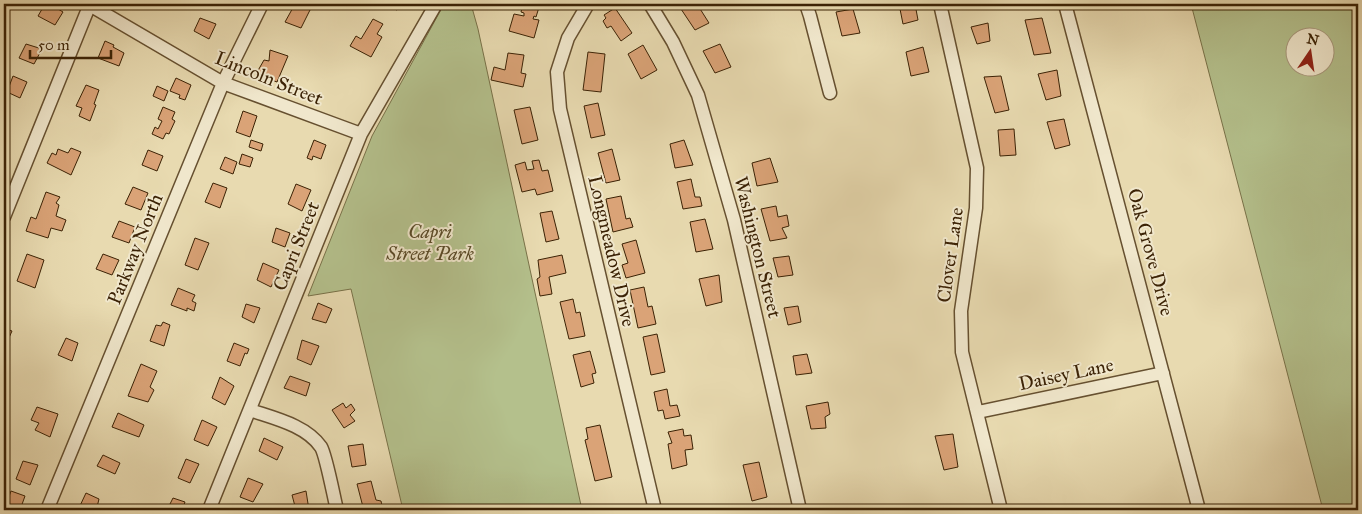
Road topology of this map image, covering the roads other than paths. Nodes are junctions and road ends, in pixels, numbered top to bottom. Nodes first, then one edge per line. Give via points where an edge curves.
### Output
1 (89, 4) edge
2 (262, 4) edge
3 (436, 4) edge
4 (588, 4) edge
5 (650, 4) edge
6 (806, 4) edge
7 (940, 4) edge
8 (1066, 4) edge
9 (223, 83) junction
10 (830, 93) dead end
11 (361, 134) junction
12 (4, 217) edge
13 (1163, 373) junction
14 (250, 410) junction
15 (978, 412) junction
16 (48, 510) edge
17 (210, 510) edge
18 (337, 510) edge
19 (655, 510) edge
20 (800, 510) edge
21 (1001, 510) edge
22 (1199, 510) edge

1 - 9 street, Lincoln Street
1 - 12 street
2 - 9 street, Parkway North
3 - 11 street, Capri Street
4 - 19 street, Longmeadow Drive via 568,38 557,72 560,109
5 - 20 street, Washington Street via 673,42 698,95 734,220
6 - 10 street
7 - 15 street, Clover Lane via 977,168 976,208 961,311 962,352
8 - 13 street, Oak Grove Drive
9 - 11 street, Lincoln Street
9 - 16 street, Parkway North
11 - 14 street, Capri Street
13 - 15 street, Daisey Lane
13 - 22 street, Oak Grove Drive
14 - 17 street, Capri Street
14 - 18 street via 294,426 322,448
15 - 21 street, Clover Lane

